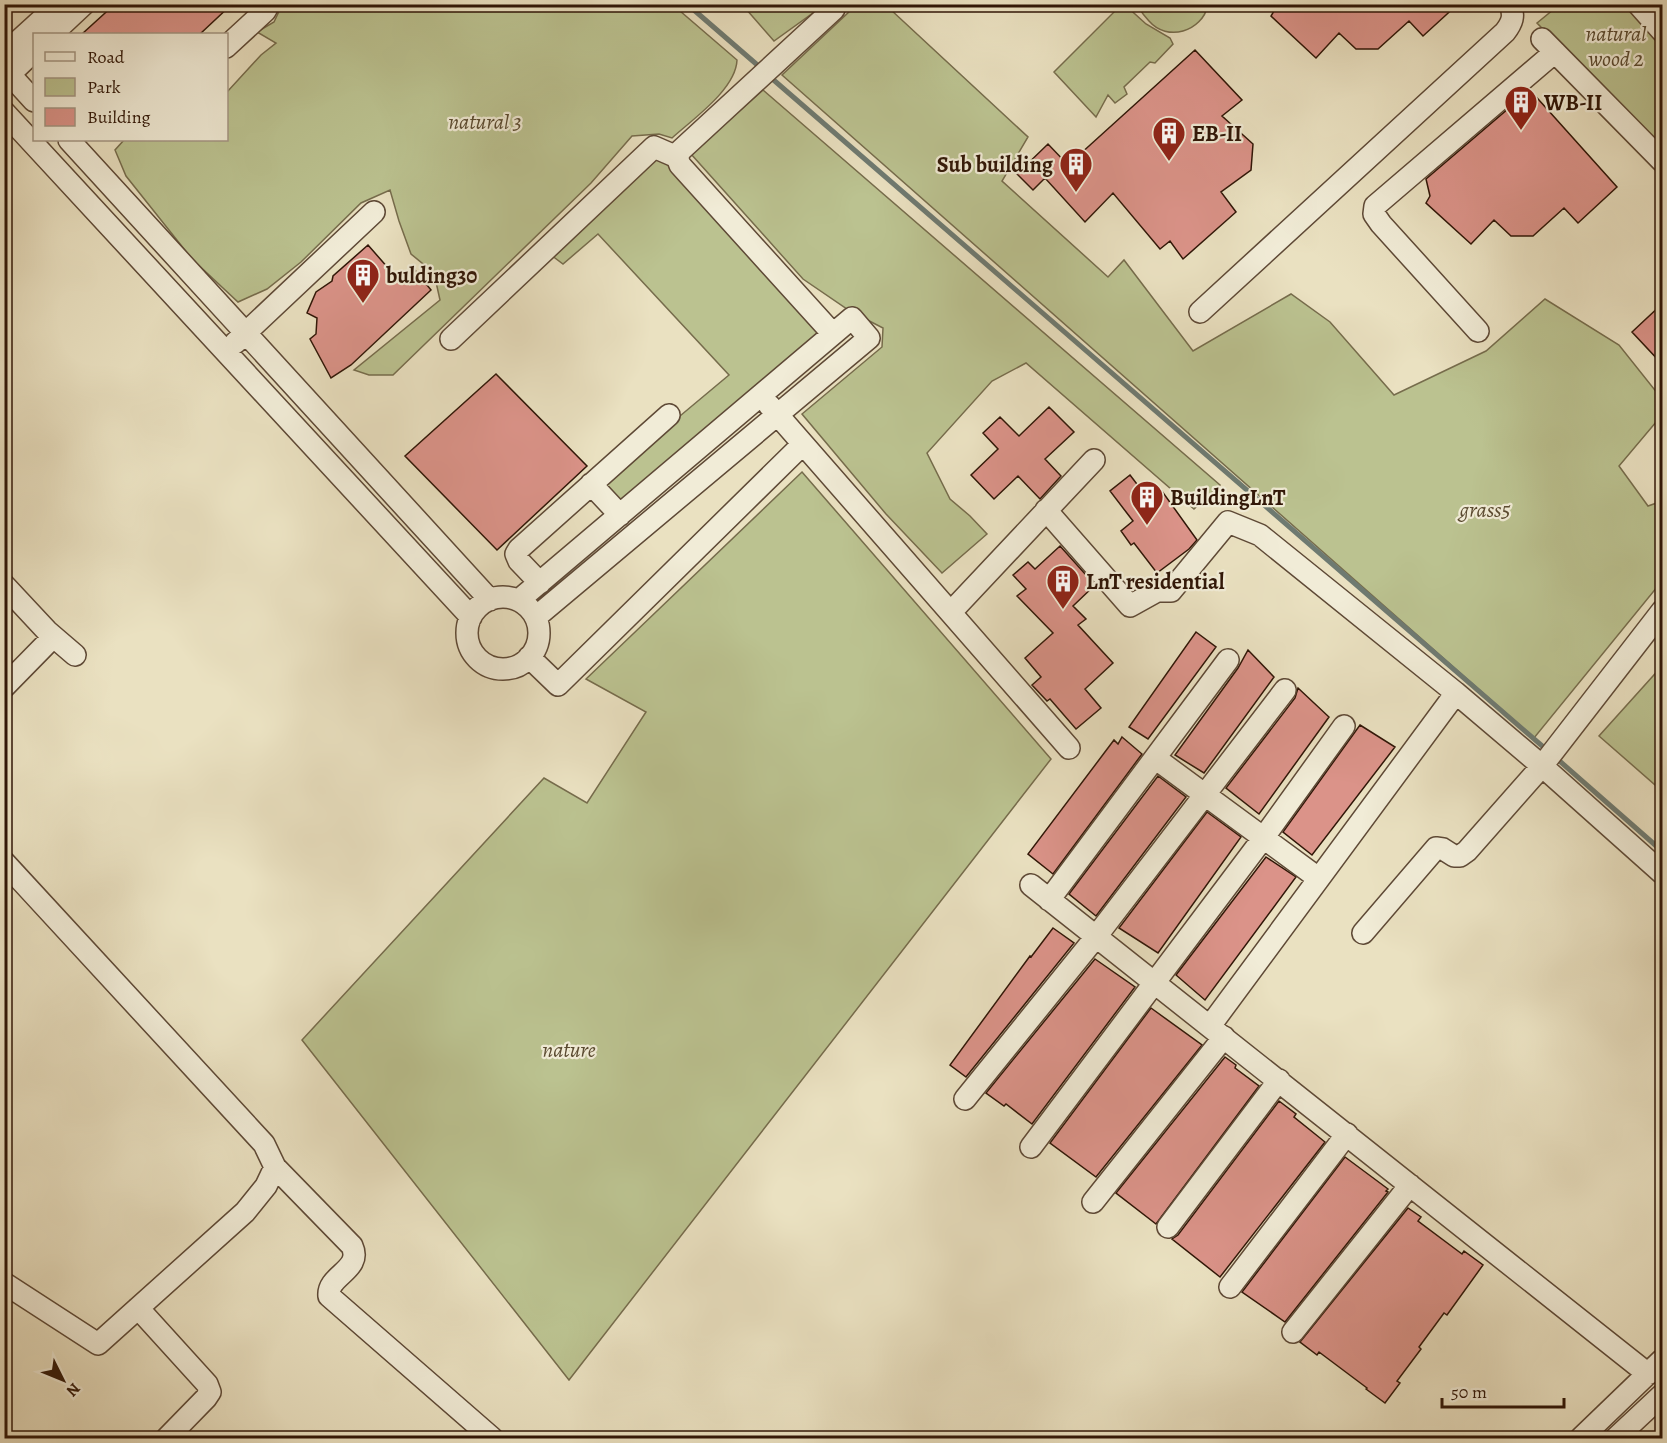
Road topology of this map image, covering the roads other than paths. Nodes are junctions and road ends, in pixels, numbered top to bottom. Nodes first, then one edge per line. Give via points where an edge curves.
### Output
1 (59, 4) edge
2 (84, 4) edge
3 (269, 4) edge
4 (1510, 4) edge
5 (1638, 4) edge
6 (834, 9) dead end
7 (1662, 31) edge
8 (34, 33) edge
9 (53, 33) edge
10 (33, 34) edge
11 (228, 45) edge
12 (33, 52) edge
13 (6, 65) edge
14 (33, 100) edge
15 (4, 112) edge
16 (70, 141) edge
17 (677, 157) junction
18 (1662, 161) edge
19 (374, 212) dead end
20 (1200, 312) dead end
21 (1478, 331) dead end
22 (245, 333) junction
23 (833, 334) junction
24 (451, 339) dead end
25 (226, 352) junction
26 (760, 396) junction
27 (669, 415) dead end
28 (778, 415) junction
29 (803, 444) junction
30 (1094, 460) dead end
31 (591, 484) junction
32 (1046, 510) junction
33 (620, 515) junction
34 (540, 583) junction
35 (4, 585) edge
36 (490, 600) junction
37 (519, 600) junction
38 (1662, 611) edge
39 (951, 612) junction
40 (471, 617) junction
41 (536, 617) junction
42 (53, 637) junction
43 (75, 655) dead end
44 (529, 657) junction
45 (1228, 660) dead end
46 (4, 687) edge
47 (1285, 690) dead end
48 (1456, 693) junction
49 (1344, 726) dead end
50 (1069, 748) dead end
51 (1155, 758) junction
52 (1542, 766) junction
53 (1205, 794) junction
54 (1264, 837) junction
55 (4, 862) edge
56 (1662, 873) edge
57 (1318, 878) junction
58 (1030, 885) dead end
59 (1049, 900) junction
60 (1363, 933) dead end
61 (1095, 938) junction
62 (1152, 983) junction
63 (1217, 1031) junction
64 (1279, 1080) junction
65 (965, 1099) dead end
66 (1347, 1134) junction
67 (1031, 1147) dead end
68 (275, 1167) junction
69 (1410, 1185) junction
70 (1093, 1202) dead end
71 (1168, 1227) dead end
72 (4, 1283) edge
73 (1230, 1287) dead end
74 (138, 1308) junction
75 (1293, 1332) dead end
76 (1655, 1367) edge
77 (1662, 1395) edge
78 (167, 1438) edge
79 (492, 1438) edge
80 (1581, 1438) edge
81 (1617, 1438) edge

1 - 8 street
2 - 9 street
3 - 11 street
4 - 20 street via 1514,12 1505,32
5 - 7 street
6 - 17 street
10 - 13 street
12 - 13 street
13 - 14 street
15 - 25 street
16 - 22 street
17 - 23 street via 680,165
17 - 24 street via 658,147 651,148
18 - 21 street via 1548,46 1375,207 1374,214 1381,224
19 - 22 street
22 - 25 street
22 - 36 street
23 - 26 street
23 - 28 street via 852,318 869,338
25 - 40 street
26 - 28 street
26 - 33 street
27 - 31 street
28 - 29 street
28 - 41 street
29 - 39 street
29 - 44 street via 558,685
30 - 32 street
31 - 33 street
31 - 34 street via 516,554
32 - 39 street
32 - 48 street via 1130,606 1157,591 1171,591 1228,522 1260,536
33 - 34 street
34 - 37 street
35 - 42 street
36 - 37 street
36 - 40 street
37 - 41 street
38 - 52 street
39 - 50 street
40 - 44 street via 471,650 488,666 513,668
41 - 44 street via 538,642
42 - 43 street
42 - 46 street
45 - 51 street
47 - 53 street
48 - 52 street
48 - 57 street
49 - 54 street
51 - 53 street
51 - 59 street
52 - 56 street
52 - 60 street via 1467,851 1454,856 1436,848
53 - 54 street
53 - 61 street
54 - 57 street
54 - 62 street
55 - 68 street via 264,1144
57 - 63 street
58 - 59 street
59 - 61 street
61 - 62 street
61 - 65 street
62 - 63 street
62 - 67 street
63 - 64 street
63 - 70 street
64 - 66 street
64 - 71 street
66 - 69 street
66 - 73 street
68 - 74 street via 266,1186 245,1212
68 - 79 street via 355,1253 353,1262 330,1287 329,1296
69 - 75 street
69 - 76 street
72 - 74 street via 98,1344
74 - 78 street via 210,1392
76 - 80 street
77 - 81 street

